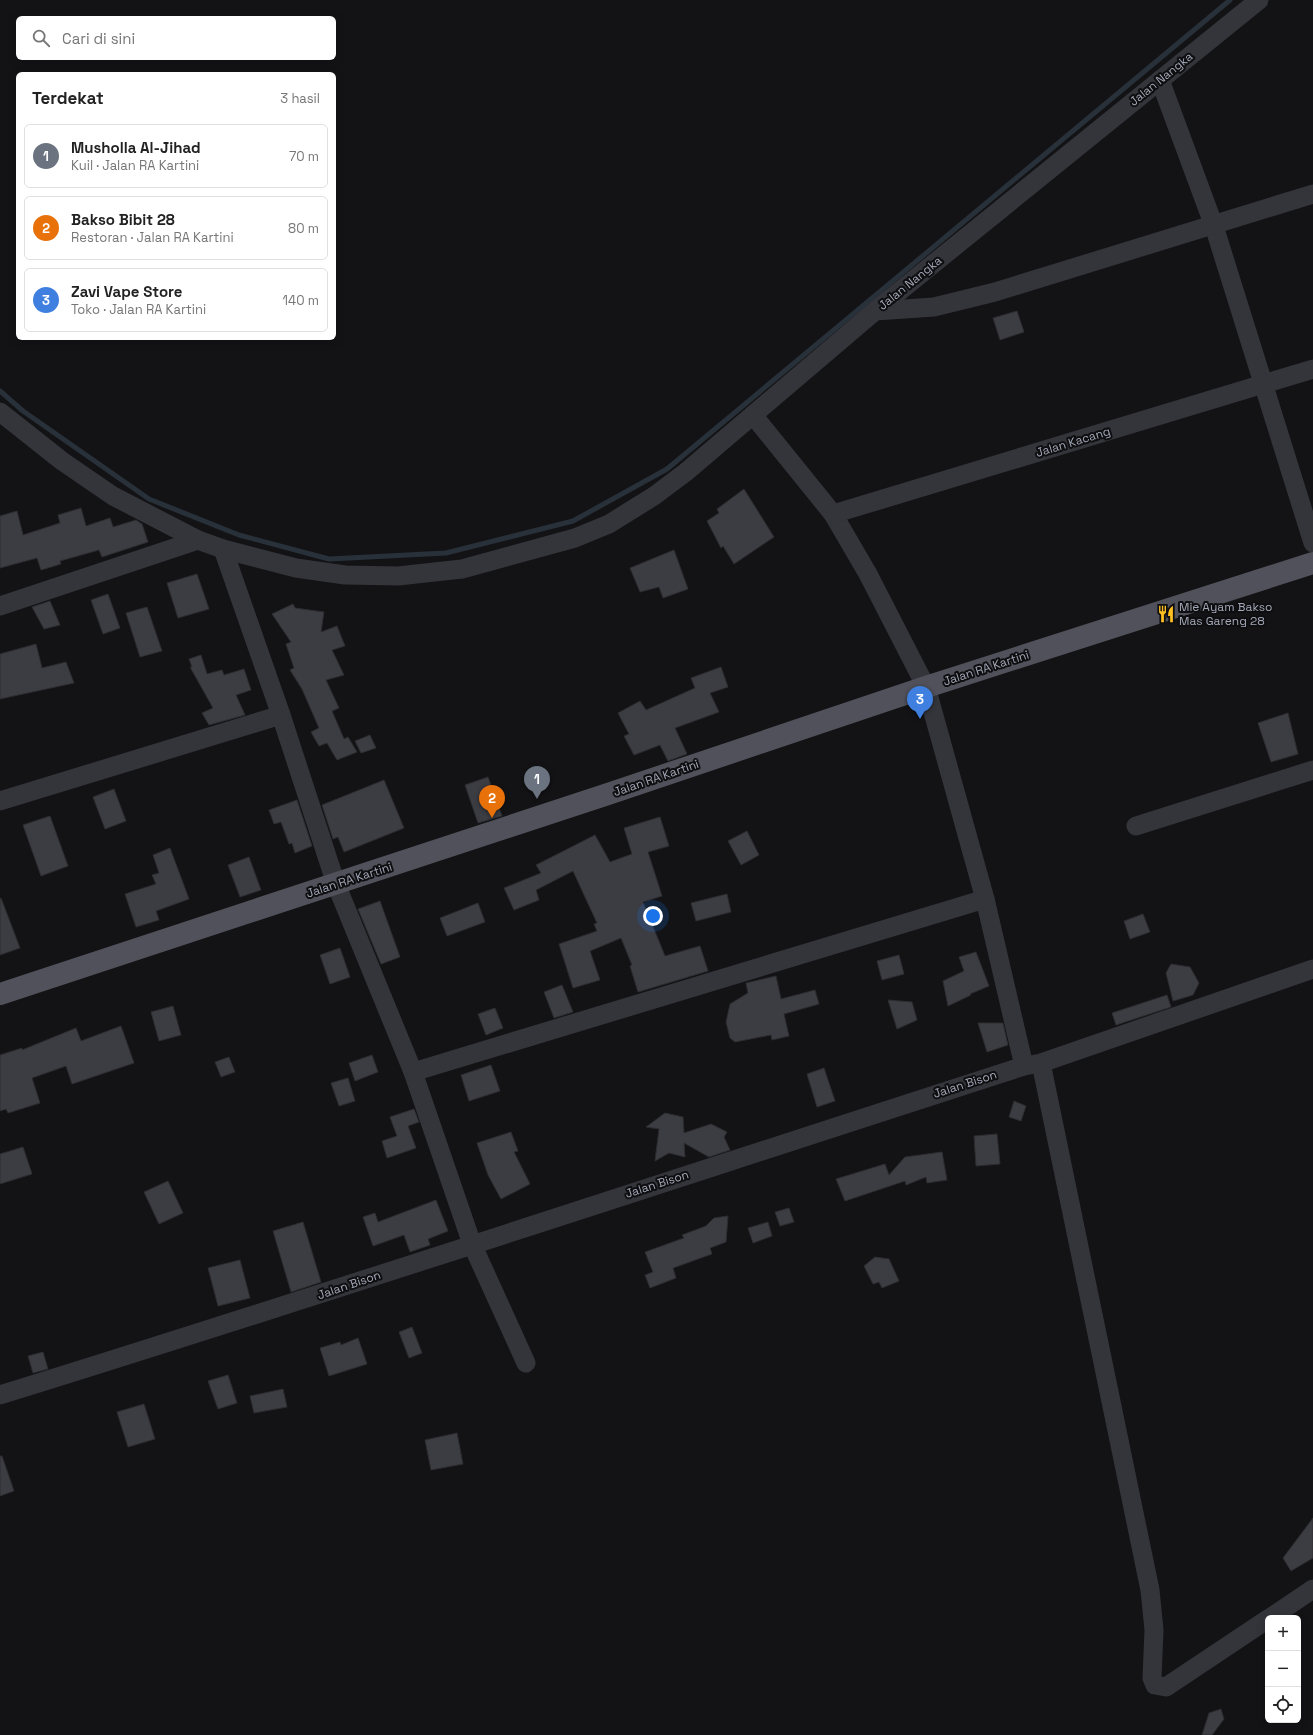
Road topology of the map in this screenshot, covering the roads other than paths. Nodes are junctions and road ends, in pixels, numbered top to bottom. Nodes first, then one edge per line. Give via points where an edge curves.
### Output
1 (1259, 0) edge
2 (1160, 80) junction
3 (1313, 194) edge
4 (1214, 226) junction
5 (875, 311) junction
6 (1313, 369) edge
7 (1264, 384) junction
8 (0, 412) edge
9 (753, 415) junction
10 (833, 514) junction
11 (198, 540) junction
12 (1313, 543) edge
13 (224, 549) junction
14 (1313, 563) edge
15 (0, 606) edge
16 (926, 687) junction
17 (281, 715) junction
18 (1313, 770) edge
19 (0, 801) edge
20 (1136, 826) dead end
21 (336, 884) junction
22 (985, 899) junction
23 (1313, 969) edge
24 (0, 994) edge
25 (1032, 1064) junction
26 (413, 1072) junction
27 (472, 1244) junction
28 (526, 1363) dead end
29 (0, 1396) edge
30 (1313, 1588) edge
31 (1275, 1615) edge
32 (1265, 1622) edge

1 - 2 street, Jalan Nangka
2 - 4 street
2 - 5 street, Jalan Nangka
3 - 4 street, Jalan Nangka
4 - 5 street, Jalan Nangka via 995,292 934,307
4 - 7 street
5 - 9 street
6 - 7 street, Jalan Kacang
7 - 10 street, Jalan Kacang
7 - 12 street
8 - 11 street via 62,461 113,496
9 - 10 street
9 - 13 street via 654,496 609,524 575,538 462,569 398,576 345,575 296,568
10 - 16 street via 868,574
11 - 13 street
11 - 15 street
13 - 17 street
14 - 16 main road, Jalan RA Kartini
16 - 21 main road, Jalan RA Kartini
16 - 22 street
17 - 19 street
17 - 21 street
18 - 20 street
21 - 24 main road, Jalan RA Kartini
21 - 26 street
22 - 25 street
22 - 26 street
23 - 25 street, Jalan Bison
25 - 27 street, Jalan Bison
25 - 32 street via 1150,1590 1154,1630 1152,1678 1155,1685 1166,1687
26 - 27 street
27 - 28 street
27 - 29 street, Jalan Bison via 259,1315
30 - 31 street

